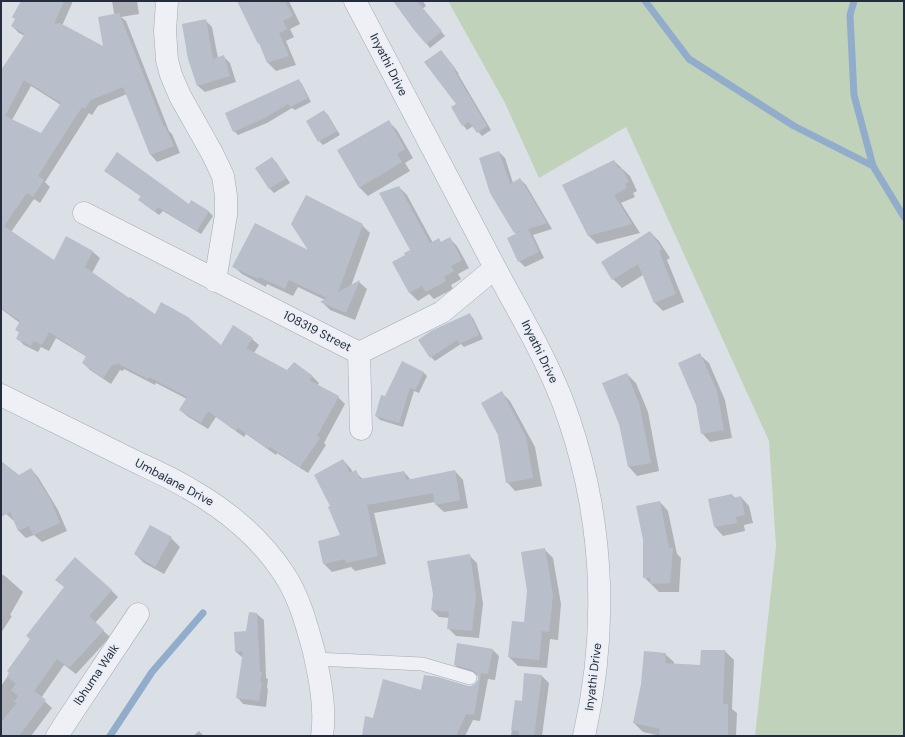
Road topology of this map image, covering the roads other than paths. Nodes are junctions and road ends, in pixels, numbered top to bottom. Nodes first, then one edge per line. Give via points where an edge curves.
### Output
1 (167, 1) edge
2 (355, 1) edge
3 (84, 213) dead end
4 (495, 268) junction
5 (216, 281) junction
6 (359, 353) junction
7 (1, 395) edge
8 (361, 429) dead end
9 (138, 614) dead end
10 (315, 659) junction
11 (470, 678) dead end
12 (57, 736) edge
13 (322, 736) edge
14 (584, 736) edge

1 - 5 street via 165,31 171,75 223,176 226,215
2 - 4 street, Inyathi Drive
3 - 5 street, 108319 Street
4 - 6 street, 108319 Street via 442,312
4 - 14 street, Inyathi Drive via 544,358 562,400 588,487 597,547 600,622 590,712
5 - 6 street, 108319 Street
6 - 8 street
7 - 10 street, Umbalane Drive via 187,487 240,525 263,546 284,574 299,602
9 - 12 street, Ibhuma Walk
10 - 11 lane via 422,664
10 - 13 street, Umbalane Drive via 322,698

